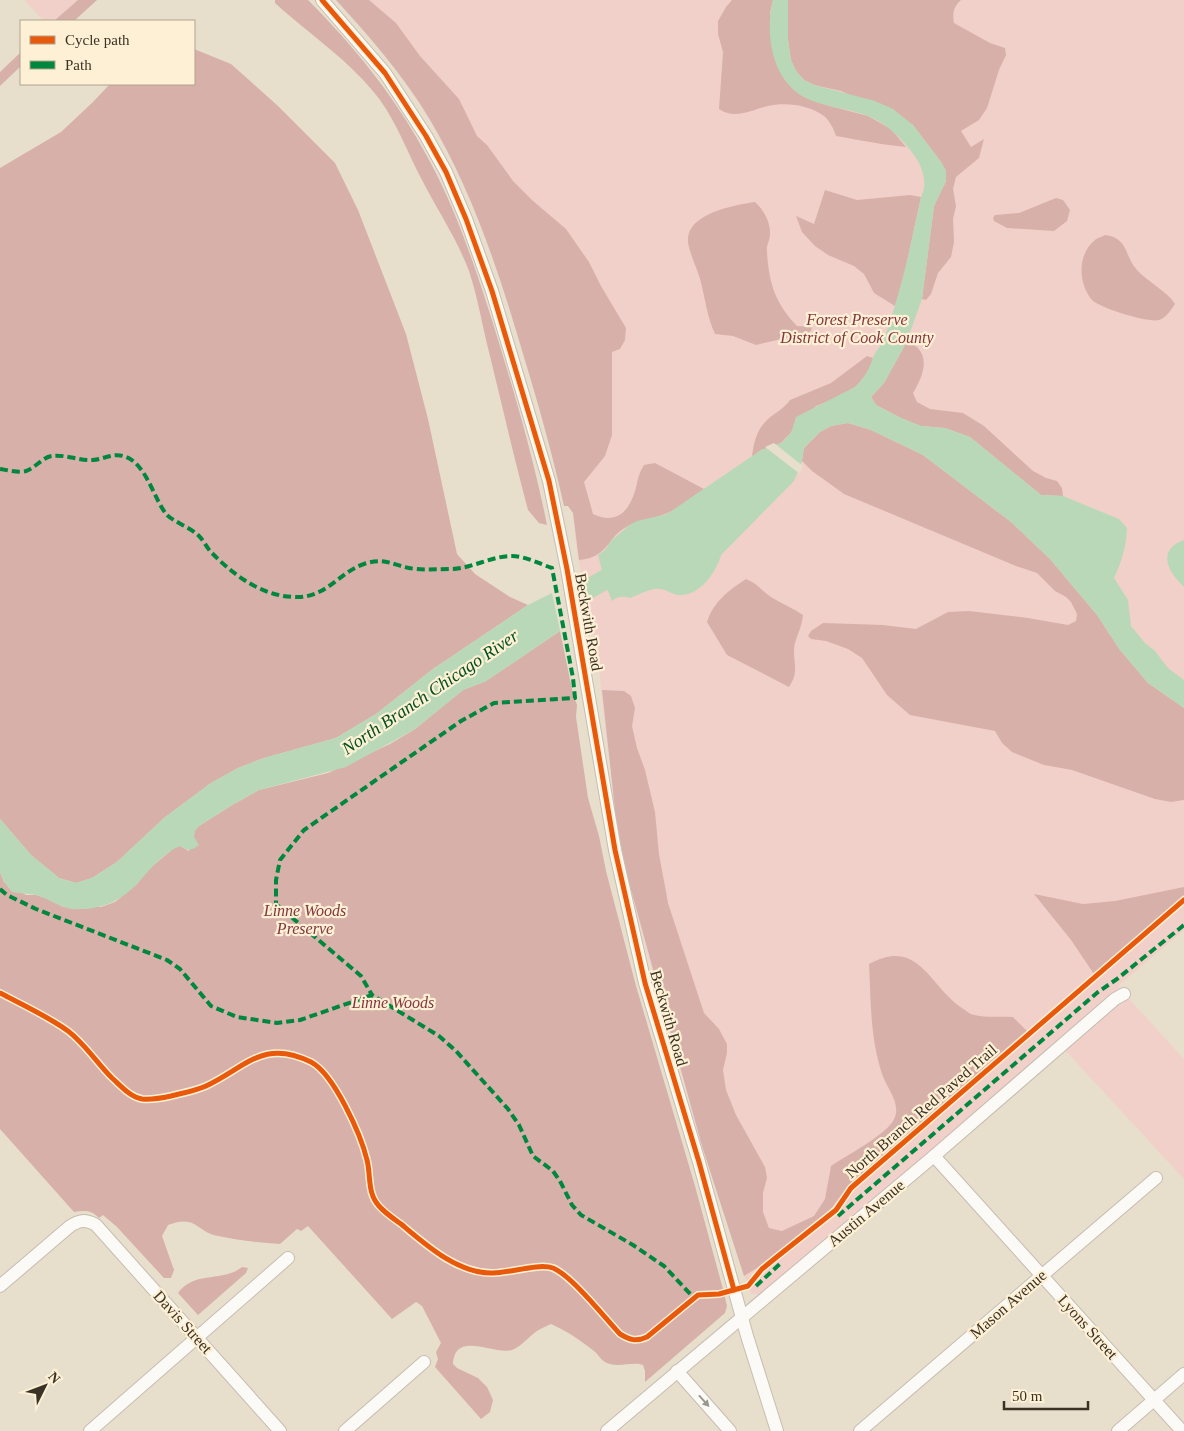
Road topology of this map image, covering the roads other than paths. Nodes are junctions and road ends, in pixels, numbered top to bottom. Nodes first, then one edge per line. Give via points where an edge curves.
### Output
1 (322, 0) edge
2 (1124, 994) dead end
3 (934, 1156) junction
4 (1156, 1178) dead end
5 (288, 1258) dead end
6 (1041, 1275) junction
7 (0, 1286) edge
8 (742, 1317) junction
9 (197, 1338) junction
10 (424, 1362) dead end
11 (677, 1371) junction
12 (1184, 1374) edge
13 (1154, 1400) junction
14 (90, 1431) edge
15 (280, 1431) edge
16 (345, 1431) edge
17 (607, 1431) edge
18 (730, 1431) edge
19 (777, 1431) edge
20 (860, 1431) edge
21 (1118, 1431) edge
22 (1182, 1431) edge

1 - 8 street, Beckwith Road via 385,74 426,136 446,172 492,291 549,481 615,850 645,983 700,1162
2 - 3 street, Austin Avenue
3 - 6 street, Lyons Street
3 - 8 street, Austin Avenue
4 - 6 street, Mason Avenue
5 - 9 street
6 - 13 street, Lyons Street
6 - 20 street, Mason Avenue
7 - 9 street, Davis Street via 69,1226 88,1220
8 - 11 street, Austin Avenue
8 - 19 street, Beckwith Road
9 - 14 street
9 - 15 street, Davis Street
10 - 16 street
11 - 17 street, Austin Avenue
11 -> 18 street
12 - 13 street
13 - 21 street
13 - 22 street, Lyons Street

